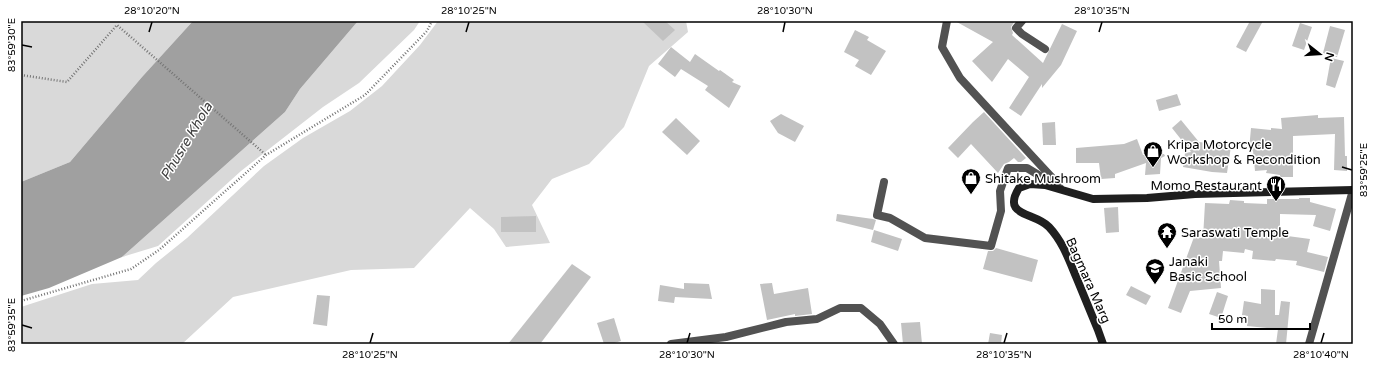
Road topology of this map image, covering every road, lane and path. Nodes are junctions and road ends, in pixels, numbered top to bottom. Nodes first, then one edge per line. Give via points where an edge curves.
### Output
1 (432, 21) edge
2 (947, 21) edge
3 (1022, 21) edge
4 (1045, 49) dead end
5 (21, 75) edge
6 (266, 155) junction
7 (884, 182) dead end
8 (1063, 189) junction
9 (1353, 190) edge
10 (21, 301) edge
11 (671, 344) edge
12 (894, 344) edge
13 (1103, 344) edge
14 (1309, 344) edge

1 - 6 path via 427,31 365,95
2 - 8 street via 942,47 960,78
3 - 4 street via 1016,28
5 - 6 path via 67,82 117,25
6 - 10 path via 159,250 131,269
7 - 8 street via 877,215 890,218 925,238 991,246 1001,211 1000,191 1008,168 1027,168
8 - 9 main road, Bagmara Marg via 1093,199
8 - 13 main road, Bagmara Marg via 1030,184 1019,188 1013,203 1017,210 1048,226 1063,245
9 - 14 street
11 - 12 street via 726,337 786,322 817,319 840,308 861,308 880,324

